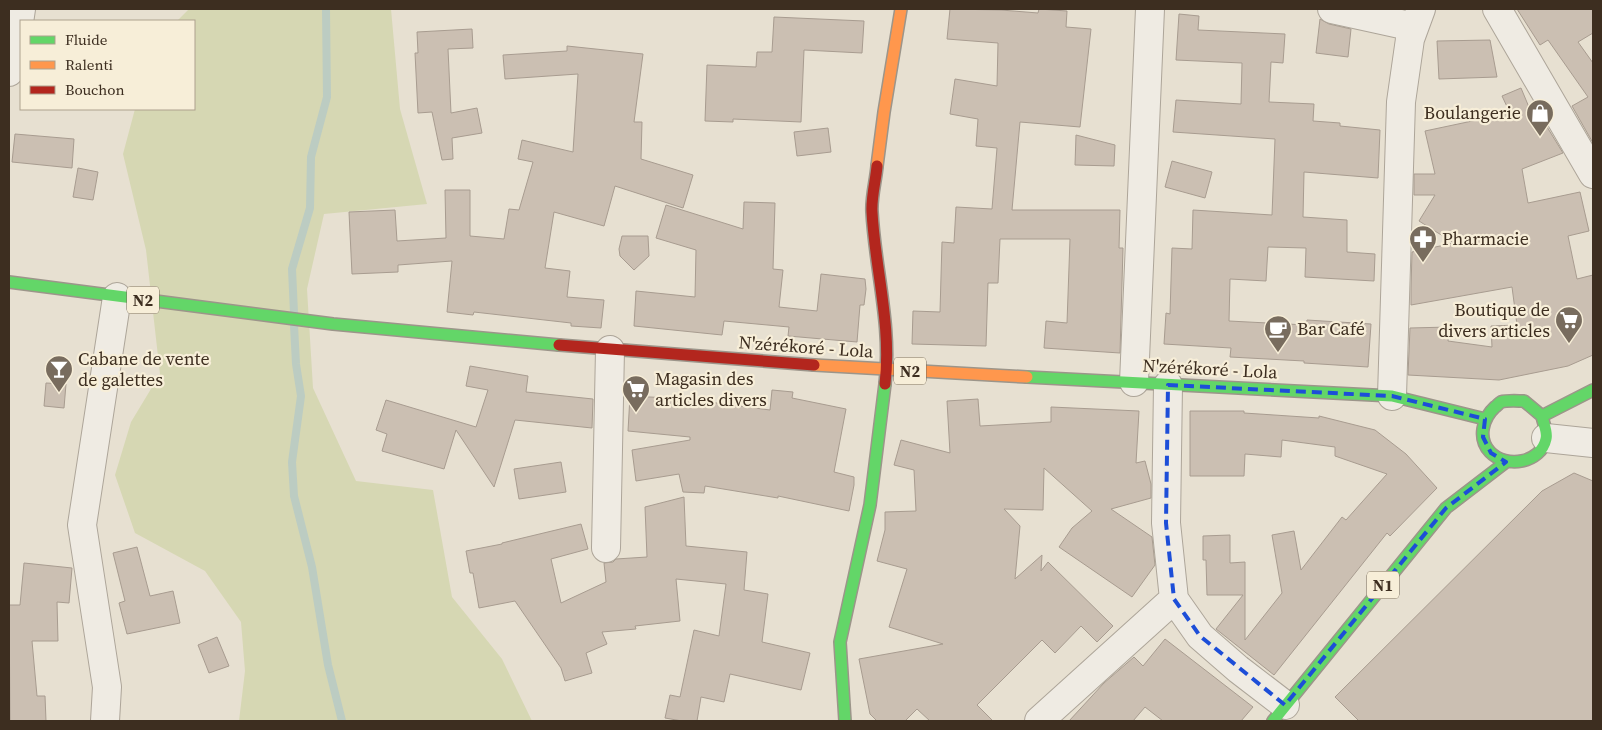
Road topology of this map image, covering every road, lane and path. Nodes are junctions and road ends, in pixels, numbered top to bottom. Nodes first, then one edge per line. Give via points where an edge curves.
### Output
1 (21, 9) edge
2 (901, 9) edge
3 (1150, 9) edge
4 (1332, 9) edge
5 (1497, 9) edge
6 (1418, 18) edge
7 (9, 72) edge
8 (1593, 174) edge
9 (9, 282) edge
10 (117, 297) junction
11 (610, 350) junction
12 (887, 370) junction
13 (1134, 382) junction
14 (1168, 385) junction
15 (1593, 390) edge
16 (1392, 396) junction
17 (1485, 419) junction
18 (1544, 427) junction
19 (1593, 443) edge
20 (1506, 462) junction
21 (606, 548) dead end
22 (1174, 599) junction
23 (845, 708) edge
24 (1279, 713) edge
25 (105, 721) edge
26 (831, 721) edge
27 (1039, 721) edge

1 - 7 street
2 - 12 main road via 872,210 885,315
3 - 13 street
4 - 6 street
5 - 8 street
6 - 16 street via 1410,39 1401,102
9 - 10 main road, N2
10 - 11 main road, N'zérékoré - Lola / N2 via 333,324
10 - 25 street via 82,525 107,687
11 - 12 main road, N'zérékoré - Lola / N2
11 - 21 street
12 - 13 main road, N'zérékoré - Lola / N2
12 - 23 main road via 870,505 840,642
13 - 14 main road, N'zérékoré - Lola / N2
14 - 16 main road, N'zérékoré - Lola / N2
14 - 22 street via 1166,523
15 - 18 main road
16 - 17 main road, N'zérékoré - Lola / N2
17 - 18 main road via 1501,402 1524,401
17 - 20 main road via 1483,437 1491,453
18 - 19 street
18 - 20 main road via 1538,453 1523,462
20 - 24 main road, N1 via 1446,508
22 - 24 street via 1200,636 1238,669
22 - 27 street
23 - 26 street

